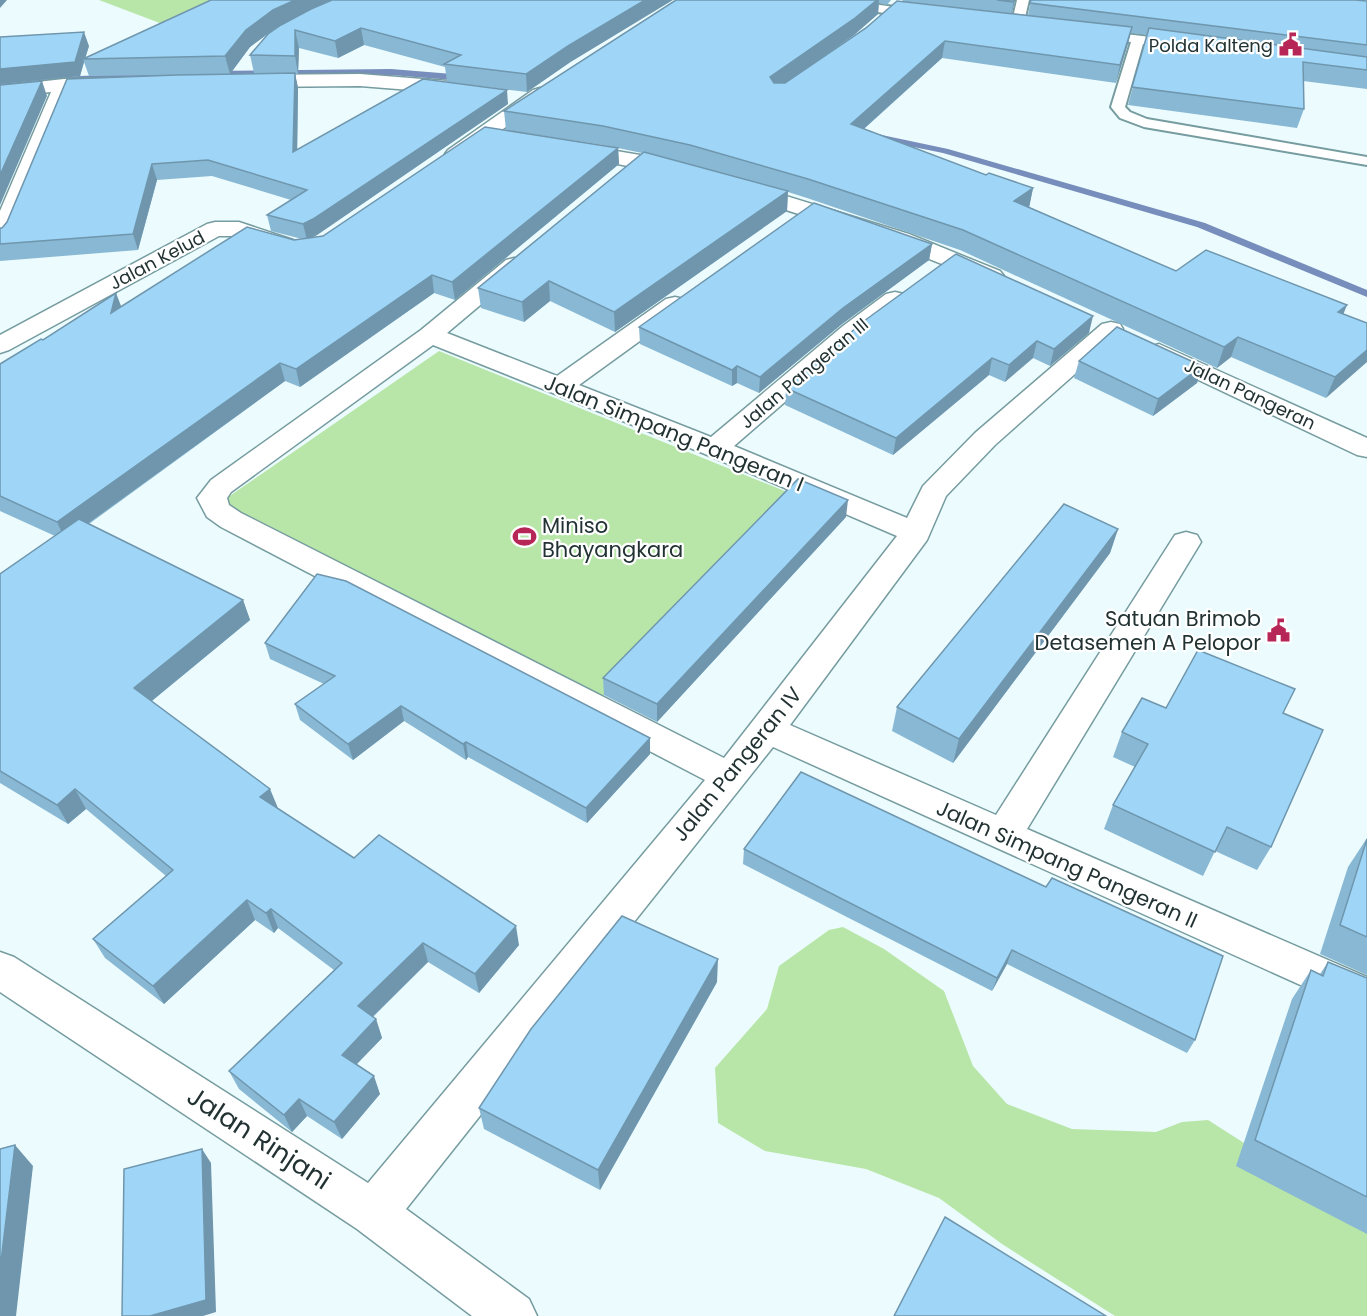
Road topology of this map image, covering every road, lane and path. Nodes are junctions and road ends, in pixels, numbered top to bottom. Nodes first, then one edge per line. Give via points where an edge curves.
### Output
1 (820, 0) edge
2 (899, 0) edge
3 (1023, 0) edge
4 (887, 15) junction
5 (926, 15) edge
6 (1017, 26) edge
7 (1083, 33) edge
8 (1138, 39) junction
9 (1184, 45) edge
10 (241, 74) edge
11 (133, 84) edge
12 (63, 85) junction
13 (475, 90) edge
14 (0, 92) edge
15 (535, 93) edge
16 (484, 135) junction
17 (518, 140) edge
18 (551, 146) edge
19 (640, 161) junction
20 (1367, 161) edge
21 (435, 168) edge
22 (622, 176) edge
23 (0, 237) edge
24 (308, 249) edge
25 (530, 252) edge
26 (951, 257) junction
27 (1015, 286) edge
28 (694, 291) edge
29 (1119, 333) joint
30 (430, 335) junction
31 (0, 345) edge
32 (560, 386) junction
33 (715, 448) junction
34 (1367, 449) edge
35 (916, 533) junction
36 (1186, 542) dead end
37 (767, 730) junction
38 (728, 776) junction
39 (1002, 836) junction
40 (0, 970) edge
41 (1367, 996) edge
42 (373, 1213) junction
43 (512, 1316) edge

1 - 4 lane
2 - 4 lane
3 - 6 lane
4 - 5 lane
7 - 8 lane
8 - 9 lane
8 - 20 lane via 1118,107 1125,116 1144,123
10 - 13 street
11 - 12 street
12 - 14 street
12 - 23 street
15 - 16 street
16 - 17 street
16 - 21 street
18 - 19 street
19 - 22 street
19 - 26 street via 708,178 798,216
24 - 31 street, Jalan Kelud via 296,249 239,230 215,230
25 - 30 street
26 - 27 street
26 - 33 street, Jalan Pangeran III via 852,331
28 - 32 street
29 - 34 street, Jalan Pangeran
29 - 35 street, Jalan Pangeran IV via 985,439 933,492
30 - 32 street, Jalan Simpang Pangeran I
30 - 38 street via 221,486 212,498 217,510
32 - 33 street, Jalan Simpang Pangeran I
33 - 35 street, Jalan Simpang Pangeran I
35 - 37 street, Jalan Pangeran IV
36 - 39 street
37 - 38 street, Jalan Pangeran IV
37 - 39 street, Jalan Simpang Pangeran II
38 - 42 street, Jalan Pangeran IV
39 - 41 street, Jalan Simpang Pangeran II
40 - 42 street, Jalan Rinjani
42 - 43 street, Jalan Rinjani

